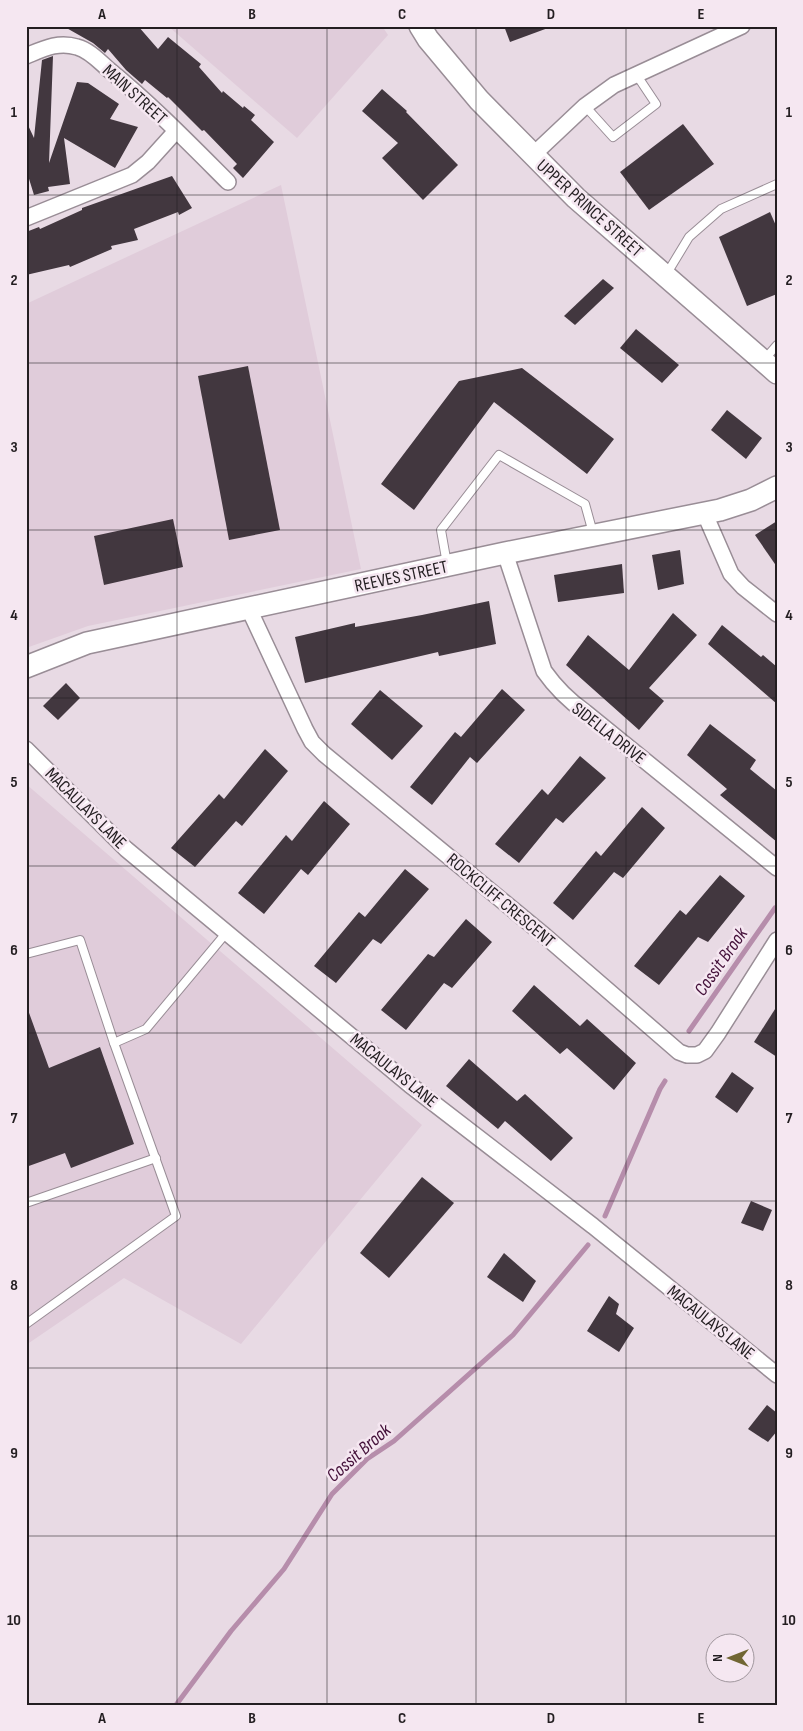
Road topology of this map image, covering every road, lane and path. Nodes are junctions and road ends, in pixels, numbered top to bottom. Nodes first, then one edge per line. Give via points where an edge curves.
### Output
1 (420, 26) edge
2 (742, 26) edge
3 (26, 56) edge
4 (636, 74) junction
5 (585, 106) junction
6 (176, 131) junction
7 (533, 155) junction
8 (228, 182) dead end
9 (777, 184) edge
10 (26, 218) edge
11 (666, 275) junction
12 (772, 360) edge
13 (777, 487) edge
14 (704, 512) junction
15 (593, 535) junction
16 (505, 553) junction
17 (447, 566) junction
18 (249, 609) junction
19 (777, 614) edge
20 (26, 667) edge
21 (26, 749) edge
22 (777, 868) edge
23 (227, 932) junction
24 (777, 940) edge
25 (26, 954) edge
26 (114, 1043) junction
27 (156, 1158) junction
28 (26, 1203) edge
29 (26, 1324) edge
30 (777, 1375) edge

1 - 7 street, UPPER PRINCE STREET via 479,100
2 - 4 street
3 - 6 street, MAIN STREET via 55,45 81,48 136,92
4 - 5 street
4 - 5 lane via 656,104 613,137
5 - 7 street
6 - 8 street, MAIN STREET
6 - 10 street via 132,175
7 - 11 street, UPPER PRINCE STREET via 576,198
9 - 11 lane via 721,209 690,237
11 - 12 street, UPPER PRINCE STREET
13 - 14 street, REEVES STREET via 751,500
14 - 15 street, REEVES STREET
14 - 19 street via 730,574
15 - 16 street, REEVES STREET
15 - 17 lane via 585,504 499,455 441,530
16 - 17 street, REEVES STREET
16 - 22 street, SIDELLA DRIVE via 544,671 555,687
17 - 18 street, REEVES STREET
18 - 20 street, REEVES STREET via 87,642
18 - 24 street, ROCKCLIFF CRESCENT via 312,742 679,1052 697,1055 705,1051
21 - 23 street, MACAULAYS LANE via 126,849
23 - 26 lane via 146,1029
23 - 30 street, MACAULAYS LANE via 410,1085 593,1226
25 - 26 lane via 80,940
26 - 27 lane
27 - 28 lane
27 - 29 lane via 176,1216

